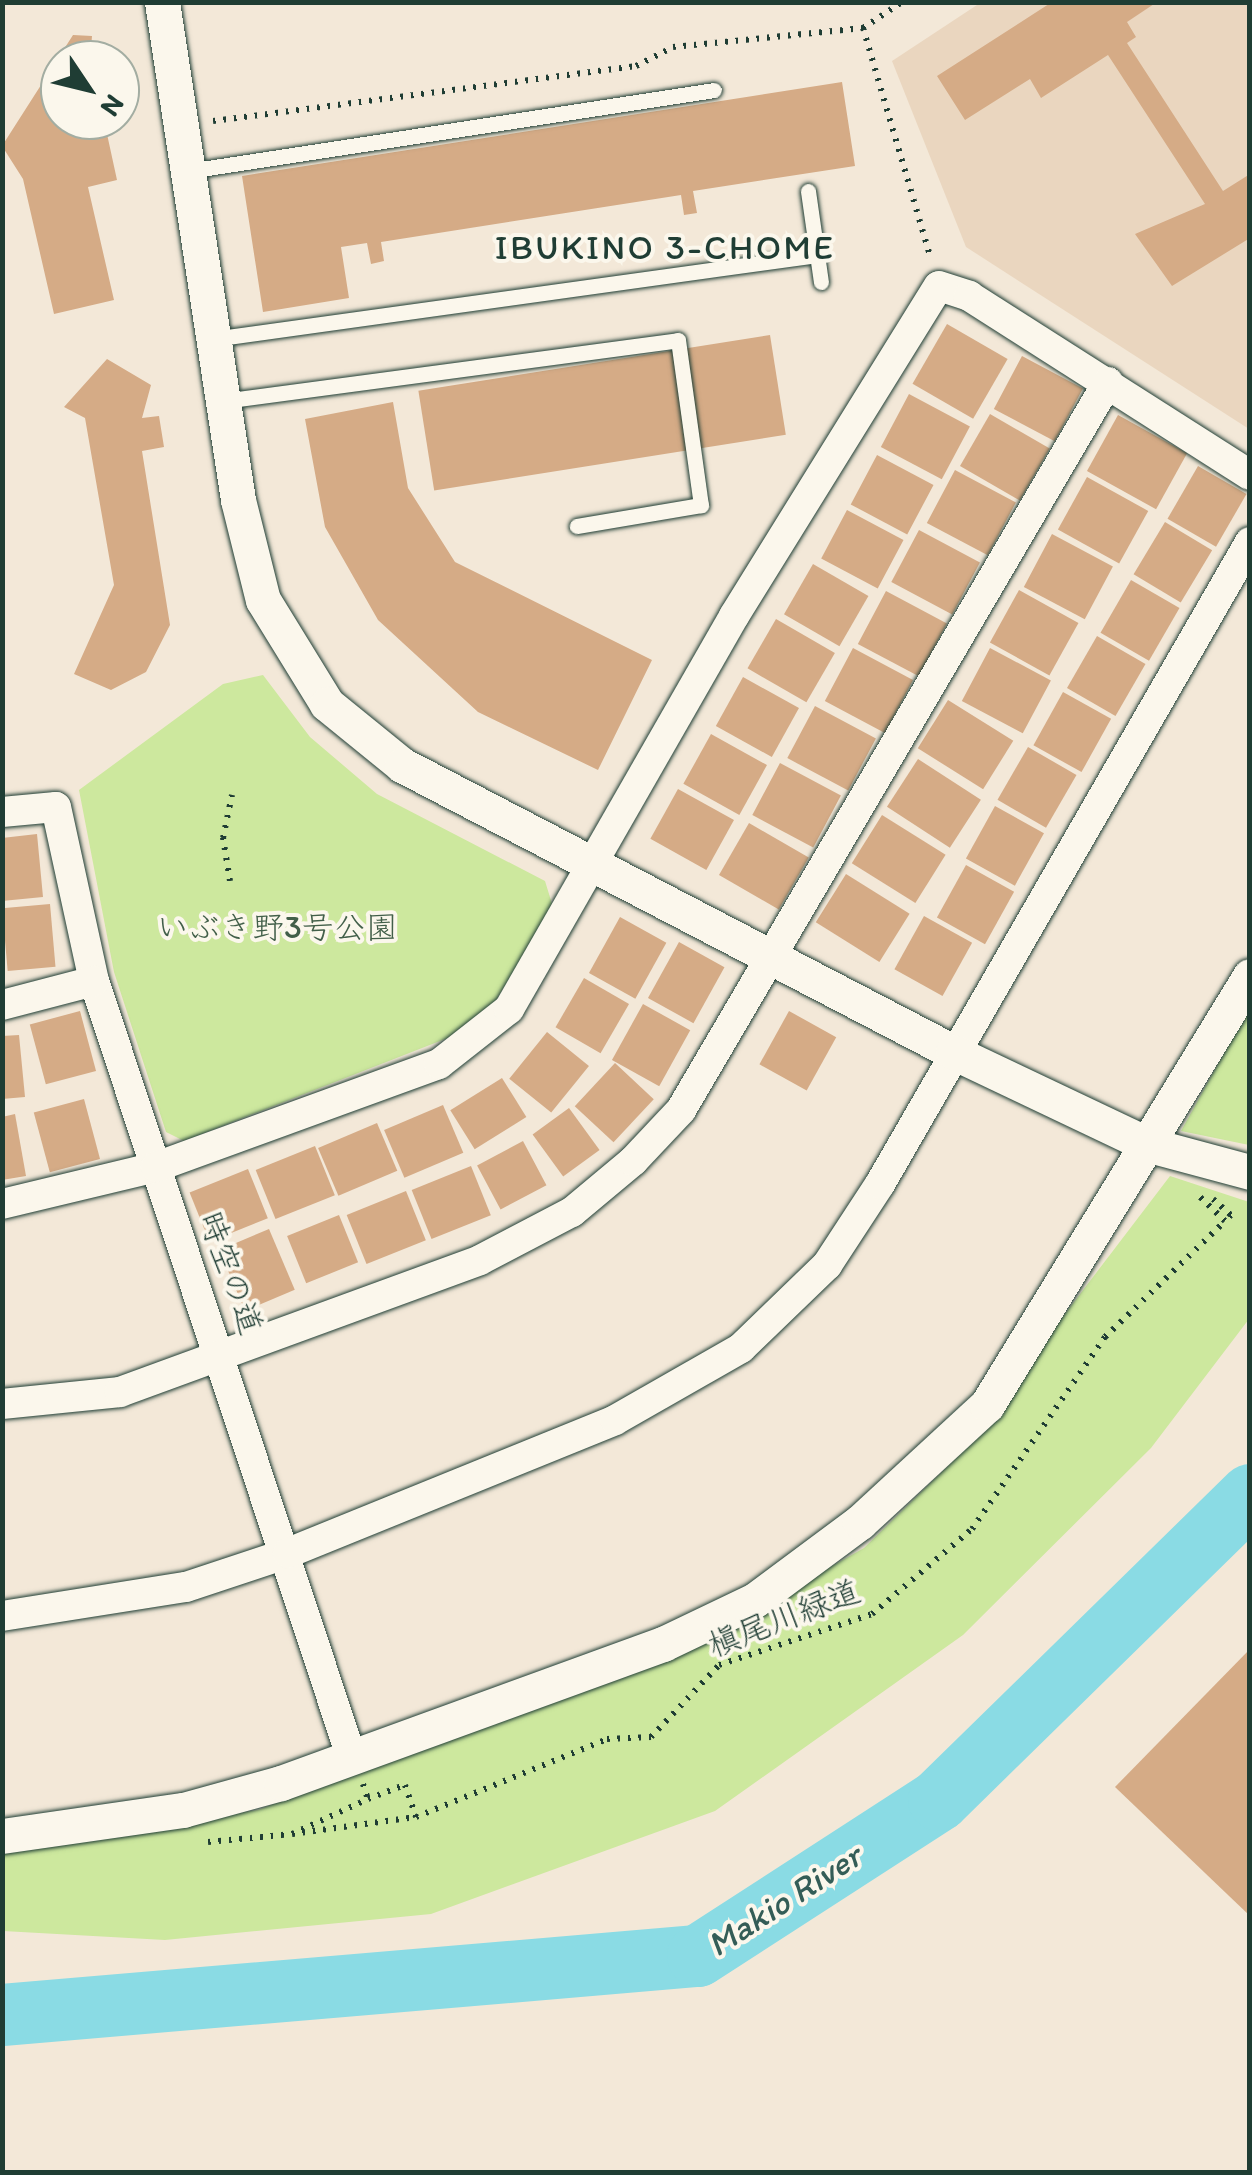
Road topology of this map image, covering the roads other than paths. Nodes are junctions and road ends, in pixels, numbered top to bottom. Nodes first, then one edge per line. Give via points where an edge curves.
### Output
1 (162, 2) edge
2 (714, 90) dead end
3 (188, 171) junction
4 (808, 191) dead end
5 (817, 255) junction
6 (821, 282) dead end
7 (213, 339) junction
8 (1108, 382) junction
9 (223, 401) junction
10 (1250, 476) edge
11 (577, 526) dead end
12 (1250, 542) edge
13 (2, 812) edge
14 (594, 865) junction
15 (769, 954) junction
16 (1250, 976) edge
17 (94, 981) junction
18 (2, 1005) edge
19 (953, 1052) junction
20 (1149, 1145) junction
21 (156, 1167) junction
22 (1250, 1172) edge
23 (2, 1204) edge
24 (223, 1350) junction
25 (2, 1404) edge
26 (288, 1552) junction
27 (2, 1616) edge
28 (352, 1759) junction
29 (2, 1836) edge

1 - 3 street
2 - 3 lane
3 - 7 street
4 - 5 lane
5 - 6 lane
5 - 7 lane
7 - 9 street
8 - 10 street
8 - 14 street via 939,286
8 - 15 street
9 - 11 lane via 678,340 701,505
9 - 14 street via 263,600 327,704 402,765
12 - 19 street
13 - 17 street, 時空の道 via 56,808
14 - 15 street
14 - 21 street via 509,1009 439,1064
15 - 19 street
15 - 24 street via 681,1110 572,1212 480,1260
16 - 20 street
17 - 18 street
17 - 21 street, 時空の道
19 - 20 street
19 - 26 street via 826,1264 741,1348 615,1420
20 - 22 street
20 - 28 street via 988,1406 860,1522 754,1600 663,1644
21 - 23 street
21 - 24 street, 時空の道
24 - 25 street via 120,1392
24 - 26 street, 時空の道
26 - 27 street via 186,1588
26 - 28 street, 時空の道
28 - 29 street via 183,1810

